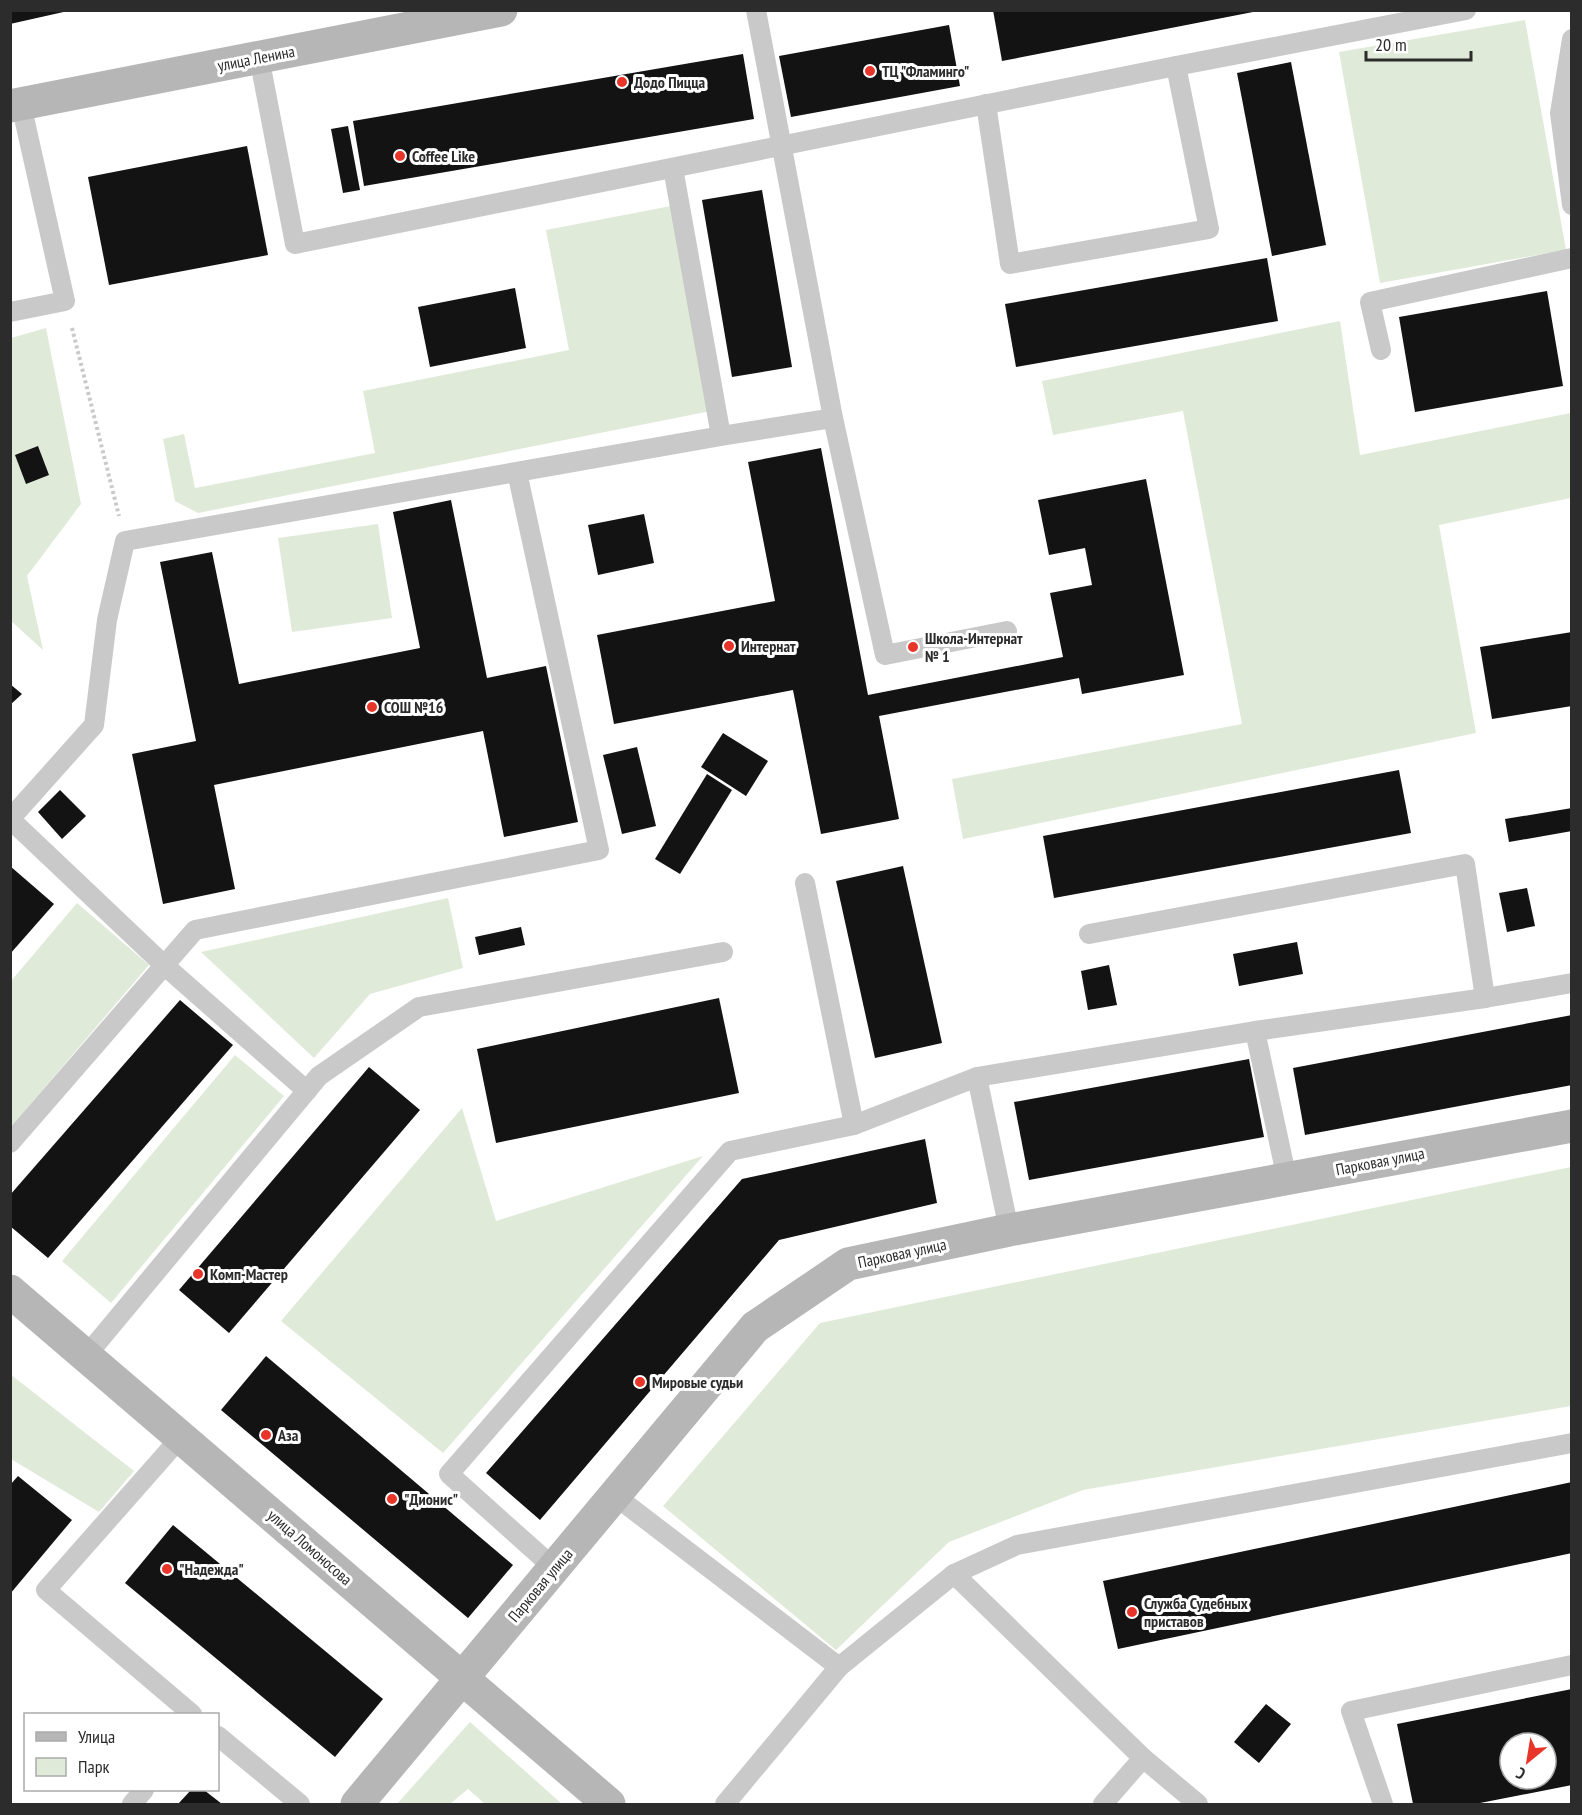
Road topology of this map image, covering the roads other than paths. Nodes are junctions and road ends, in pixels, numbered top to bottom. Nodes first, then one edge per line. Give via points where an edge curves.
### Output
1 (756, 10) edge
2 (1467, 10) edge
3 (495, 11) edge
4 (1572, 39) edge
5 (259, 57) junction
6 (1176, 66) junction
7 (986, 104) junction
8 (16, 105) edge
9 (1566, 112) edge
10 (781, 146) junction
11 (673, 168) junction
12 (1572, 205) edge
13 (1572, 258) edge
14 (10, 312) edge
15 (1381, 350) dead end
16 (833, 418) junction
17 (722, 436) junction
18 (517, 472) junction
19 (1007, 631) dead end
20 (10, 819) edge
21 (805, 884) dead end
22 (1089, 934) dead end
23 (723, 952) dead end
24 (164, 965) junction
25 (1572, 983) edge
26 (1485, 998) junction
27 (1255, 1031) junction
28 (977, 1077) junction
29 (307, 1091) junction
30 (854, 1125) junction
31 (1572, 1126) edge
32 (10, 1143) edge
33 (1287, 1179) junction
34 (1009, 1230) junction
35 (14, 1300) edge
36 (86, 1356) junction
37 (181, 1437) junction
38 (1572, 1443) edge
39 (614, 1495) junction
40 (554, 1568) junction
41 (954, 1574) junction
42 (1572, 1665) edge
43 (839, 1666) junction
44 (462, 1678) junction
45 (191, 1713) edge
46 (219, 1737) edge
47 (1143, 1758) junction
48 (143, 1791) edge
49 (132, 1804) edge
50 (300, 1804) edge
51 (357, 1804) edge
52 (609, 1804) edge
53 (725, 1804) edge
54 (1103, 1804) edge
55 (1198, 1804) edge
56 (1383, 1804) edge

1 - 10 lane
2 - 6 lane
3 - 5 street, улица Ленина
4 - 9 lane
5 - 8 street, улица Ленина
5 - 11 lane via 295,244
6 - 7 lane
6 - 7 lane via 1209,229 1010,264
7 - 10 lane
8 - 14 lane via 65,301
9 - 12 lane
10 - 11 lane
10 - 16 lane
11 - 17 lane
13 - 15 lane via 1371,302
16 - 17 lane
16 - 19 lane via 885,655
17 - 18 lane
18 - 20 lane via 125,542 107,620 94,725
18 - 24 lane via 599,850 195,930
20 - 24 lane
21 - 30 lane
22 - 26 lane via 1465,864
23 - 29 lane via 419,1007 319,1076
24 - 29 lane
24 - 32 lane
25 - 26 lane
26 - 27 lane
27 - 28 lane
27 - 33 lane
28 - 30 lane
28 - 34 lane
29 - 36 lane
30 - 40 lane via 730,1151 449,1474
31 - 33 street, Парковая улица
33 - 34 street, Парковая улица
34 - 39 street, Парковая улица via 848,1264 755,1327
35 - 36 street, улица Ломоносова
36 - 37 street, улица Ломоносова
37 - 44 street, улица Ломоносова
37 - 45 lane via 46,1590
38 - 41 lane via 1017,1545
39 - 40 street, Парковая улица
39 - 43 lane
40 - 44 street, Парковая улица
41 - 43 lane
41 - 47 lane
42 - 56 lane via 1351,1711
43 - 53 lane
44 - 51 street, Парковая улица
44 - 52 street, улица Ломоносова
46 - 50 lane
47 - 54 lane
47 - 55 lane
48 - 49 lane

